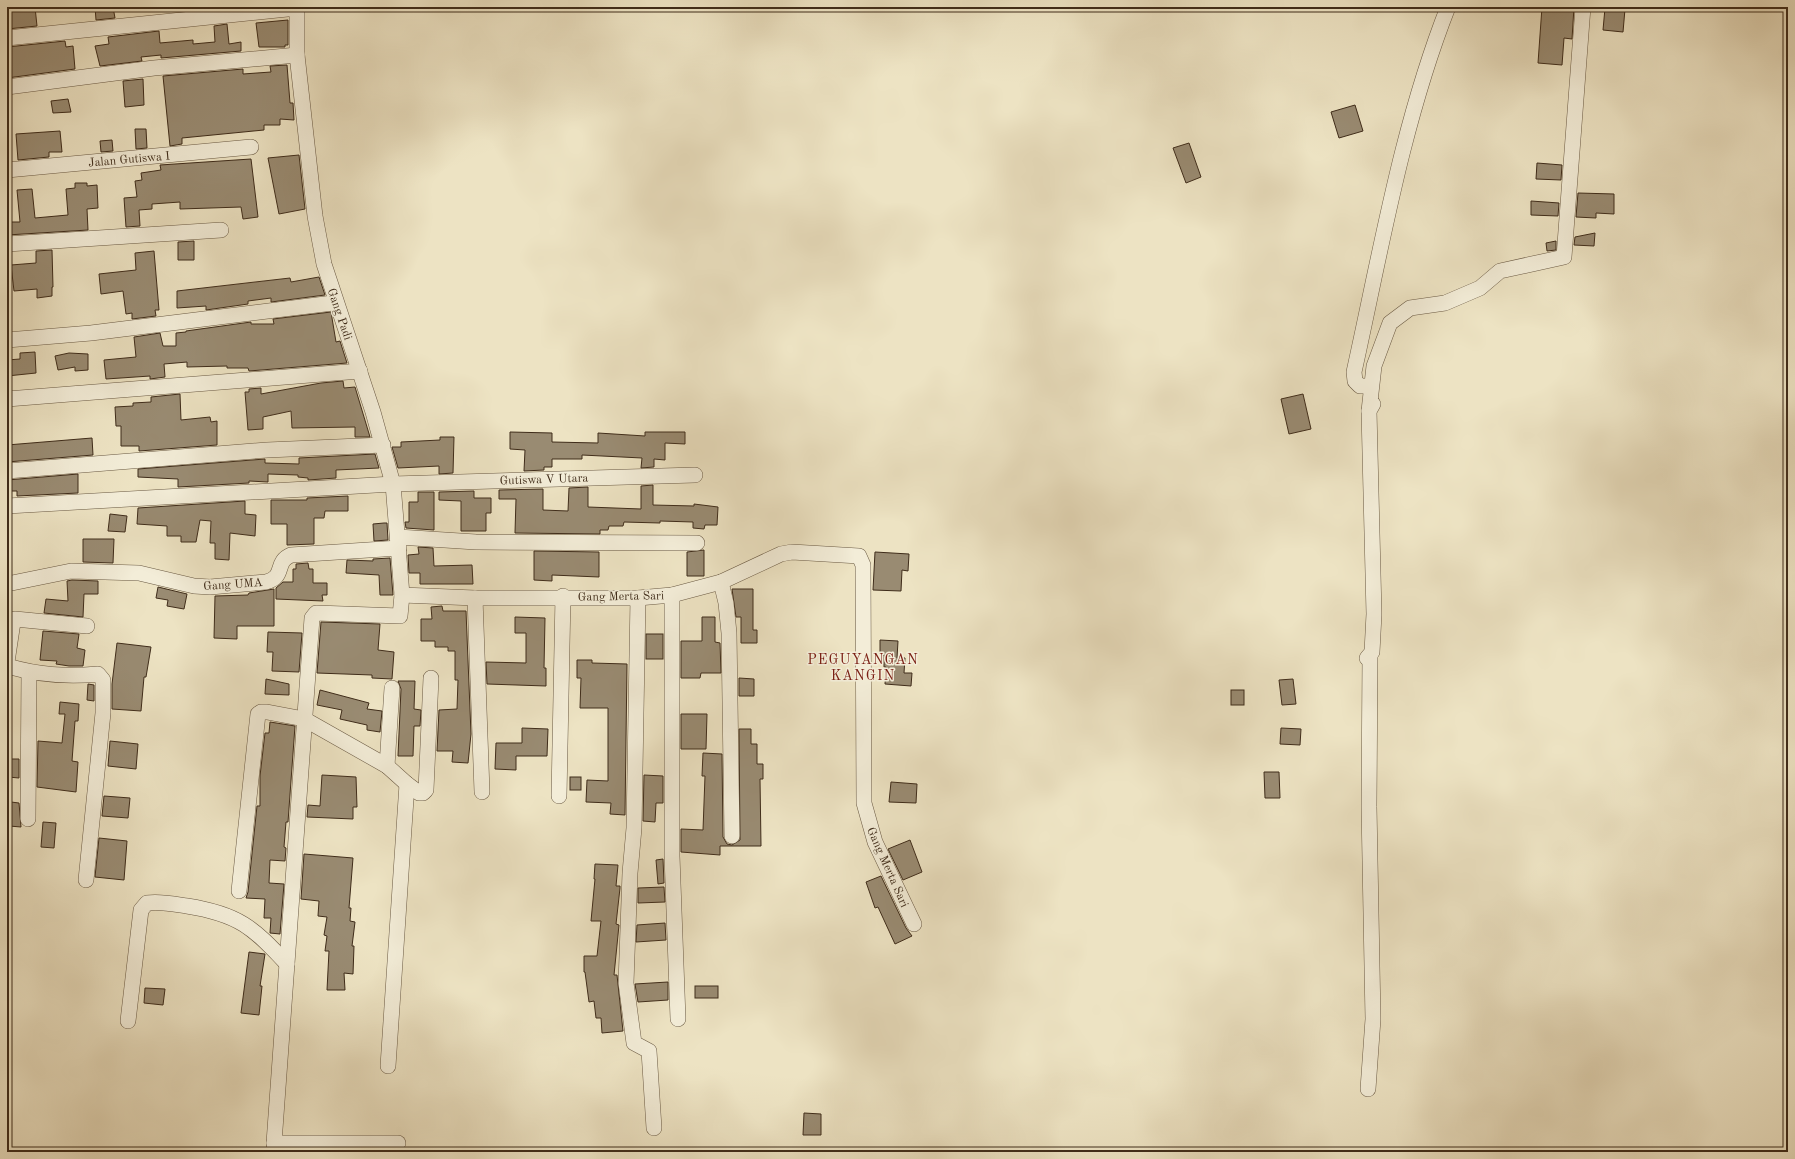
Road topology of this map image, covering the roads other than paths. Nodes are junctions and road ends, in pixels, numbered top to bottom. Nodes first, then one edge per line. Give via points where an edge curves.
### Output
1 (1448, 7) edge
2 (1583, 7) edge
3 (297, 8) edge
4 (7, 38) edge
5 (297, 55) junction
6 (7, 87) edge
7 (252, 147) dead end
8 (7, 170) edge
9 (221, 230) dead end
10 (7, 244) edge
11 (333, 303) dead end
12 (7, 340) edge
13 (360, 371) junction
14 (1371, 386) junction
15 (7, 399) edge
16 (383, 445) junction
17 (7, 471) edge
18 (695, 475) dead end
19 (393, 484) junction
20 (7, 506) edge
21 (398, 543) junction
22 (697, 544) dead end
23 (721, 582) junction
24 (7, 584) edge
25 (402, 595) junction
26 (672, 595) junction
27 (563, 596) junction
28 (475, 598) junction
29 (638, 598) junction
30 (87, 626) dead end
31 (7, 662) edge
32 (7, 666) edge
33 (29, 672) junction
34 (431, 678) dead end
35 (392, 688) dead end
36 (304, 720) junction
37 (387, 766) junction
38 (407, 784) junction
39 (482, 792) dead end
40 (559, 796) dead end
41 (28, 819) dead end
42 (732, 836) dead end
43 (86, 880) dead end
44 (239, 891) dead end
45 (914, 924) dead end
46 (287, 964) junction
47 (678, 1019) dead end
48 (128, 1021) dead end
49 (388, 1066) dead end
50 (1368, 1089) dead end
51 (654, 1128) dead end
52 (398, 1143) dead end
53 (274, 1147) edge

1 - 14 street via 1408,131 1354,372 1355,381 1360,386
2 - 14 street via 1564,257 1500,271 1480,288 1445,303 1410,308 1390,323 1374,366
3 - 4 street
3 - 5 street, Gang Padi
5 - 6 street via 154,68
5 - 13 street, Gang Padi via 321,250
7 - 8 street, Jalan Gutiswa I
9 - 10 street
11 - 12 street via 91,333
13 - 15 street
13 - 16 street, Gang Padi
14 - 50 street via 1374,614 1373,648 1369,657 1369,807 1373,1019
16 - 17 street via 267,450
16 - 19 street, Gang Padi
18 - 19 street, Gutiswa V Utara
19 - 20 street, Gutiswa V Utara
19 - 21 street, Gang Padi
21 - 22 street
21 - 24 street, Gang UMA via 290,555 282,562 278,577 266,582 210,587 194,586 139,573 71,571
21 - 25 street, Gang Padi
23 - 26 street, Gang Merta Sari
23 - 42 street via 729,633
23 - 45 street, Gang Merta Sari via 781,554 792,552 854,554 862,560 864,803 874,842
25 - 28 street, Gang Merta Sari
25 - 36 street, Gang Padi via 400,616 316,613 313,615
26 - 29 street, Gang Merta Sari
26 - 47 street via 672,856
27 - 28 street, Gang Merta Sari
27 - 29 street, Gang Merta Sari
27 - 40 street
28 - 39 street
29 - 51 street via 634,828 626,983 634,1043 649,1051
30 - 31 street via 15,619
32 - 33 street
33 - 41 street
33 - 43 street via 74,676 98,674 104,680
34 - 38 street via 426,790 419,793
35 - 37 street
36 - 37 street
36 - 44 street via 267,712 261,712 256,719
36 - 46 street
37 - 38 street
38 - 49 street
46 - 48 street via 258,934 236,919 201,908 147,903 141,910
46 - 53 street
52 - 53 street

